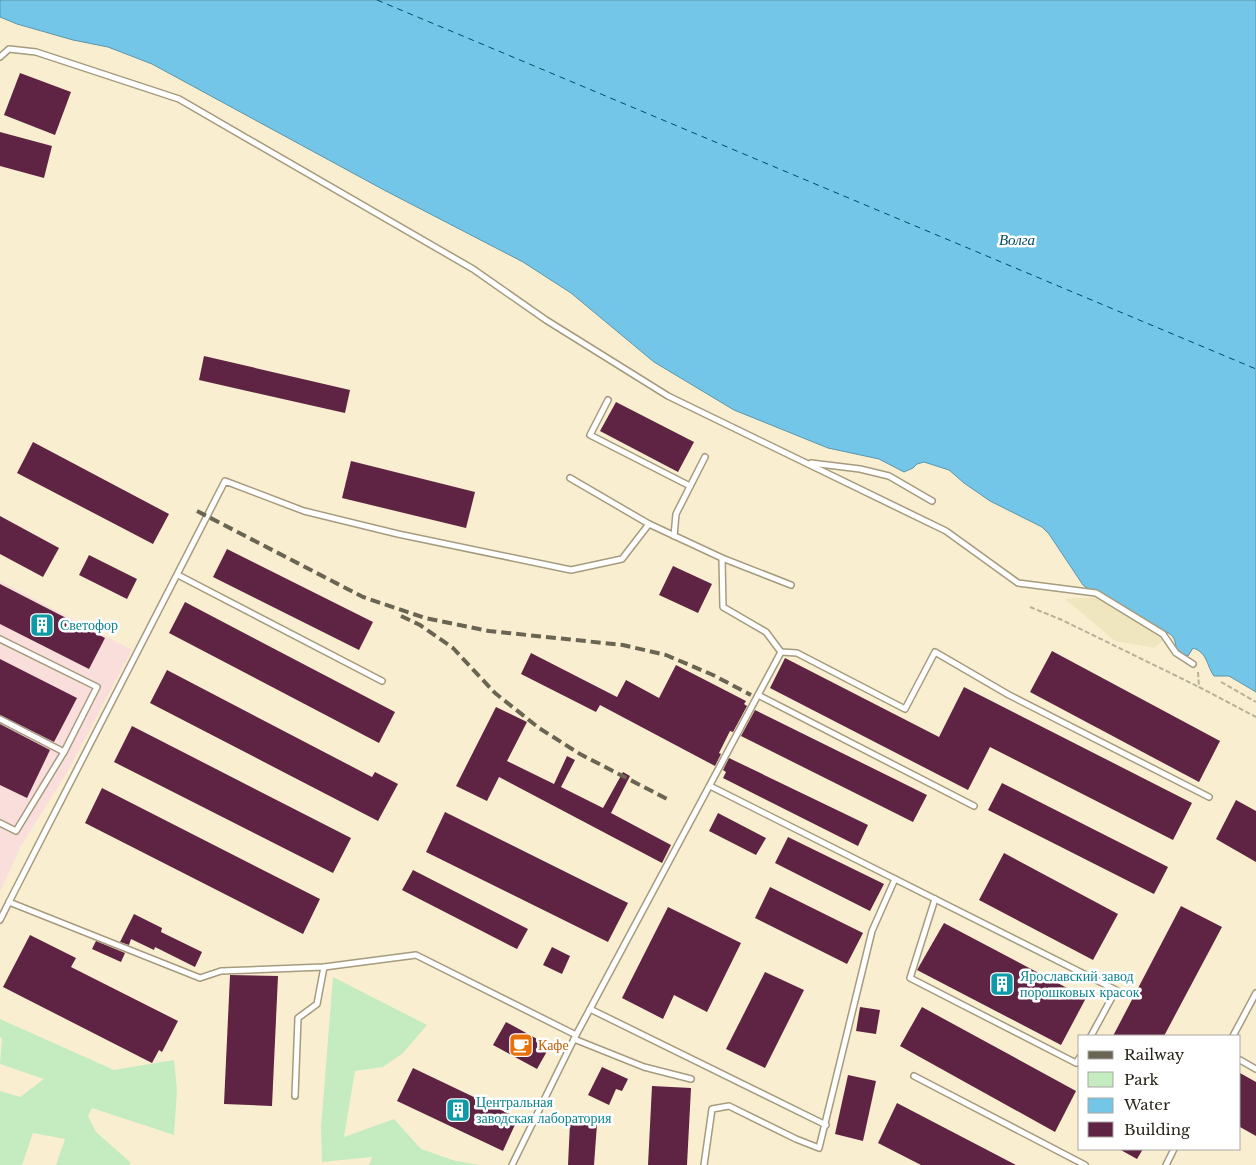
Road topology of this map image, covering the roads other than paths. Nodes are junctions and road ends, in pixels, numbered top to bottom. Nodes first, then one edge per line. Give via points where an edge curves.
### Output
1 (0, 57) edge
2 (608, 400) dead end
3 (705, 457) dead end
4 (806, 462) junction
5 (570, 478) dead end
6 (690, 486) junction
7 (932, 501) dead end
8 (649, 524) junction
9 (674, 536) junction
10 (722, 558) junction
11 (178, 575) junction
12 (791, 585) dead end
13 (0, 639) edge
14 (781, 652) junction
15 (1193, 664) road end
16 (382, 681) dead end
17 (758, 695) junction
18 (0, 720) edge
19 (64, 752) junction
20 (710, 786) junction
21 (1209, 797) dead end
22 (974, 806) dead end
23 (0, 823) edge
24 (895, 879) junction
25 (935, 899) junction
26 (9, 902) junction
27 (0, 920) edge
28 (324, 967) junction
29 (1256, 993) edge
30 (590, 1009) junction
31 (1092, 1035) edge
32 (1234, 1035) edge
33 (575, 1037) junction
34 (1078, 1060) edge
35 (1241, 1061) edge
36 (1256, 1069) edge
37 (914, 1076) dead end
38 (691, 1079) dead end
39 (295, 1096) dead end
40 (826, 1125) junction
41 (1174, 1150) edge
42 (512, 1165) edge
43 (704, 1165) edge
44 (1085, 1165) edge
45 (1166, 1165) edge

1 - 4 lane via 9,49 36,52 178,99 473,269 546,320 668,396
2 - 6 lane via 590,435
3 - 6 lane
4 - 7 lane via 889,476
4 - 15 lane via 946,531 1018,583 1096,593 1164,634 1176,653
5 - 8 lane
6 - 9 lane via 676,514
8 - 9 lane
8 - 11 lane via 622,560 571,570 398,534 304,510 225,482
9 - 10 lane
10 - 12 lane
10 - 14 lane via 723,607 766,632
11 - 16 lane
11 - 26 lane
13 - 19 lane via 97,688
14 - 17 lane
14 - 21 lane via 797,653 905,709 935,652 1009,695
17 - 20 lane
17 - 22 lane
18 - 19 lane
19 - 23 lane via 16,831
20 - 24 lane
20 - 30 lane
24 - 25 lane
24 - 40 lane via 872,931
25 - 31 lane via 1116,990
25 - 34 lane via 910,978 1076,1063
26 - 27 lane
26 - 28 lane via 200,978 221,972
28 - 33 lane via 416,954
28 - 39 lane via 317,1004 298,1018
29 - 32 lane
30 - 33 lane
30 - 40 lane
33 - 38 lane via 644,1068
33 - 42 lane
35 - 36 lane
37 - 44 lane
40 - 43 lane via 819,1148 729,1106 712,1109
41 - 45 lane

